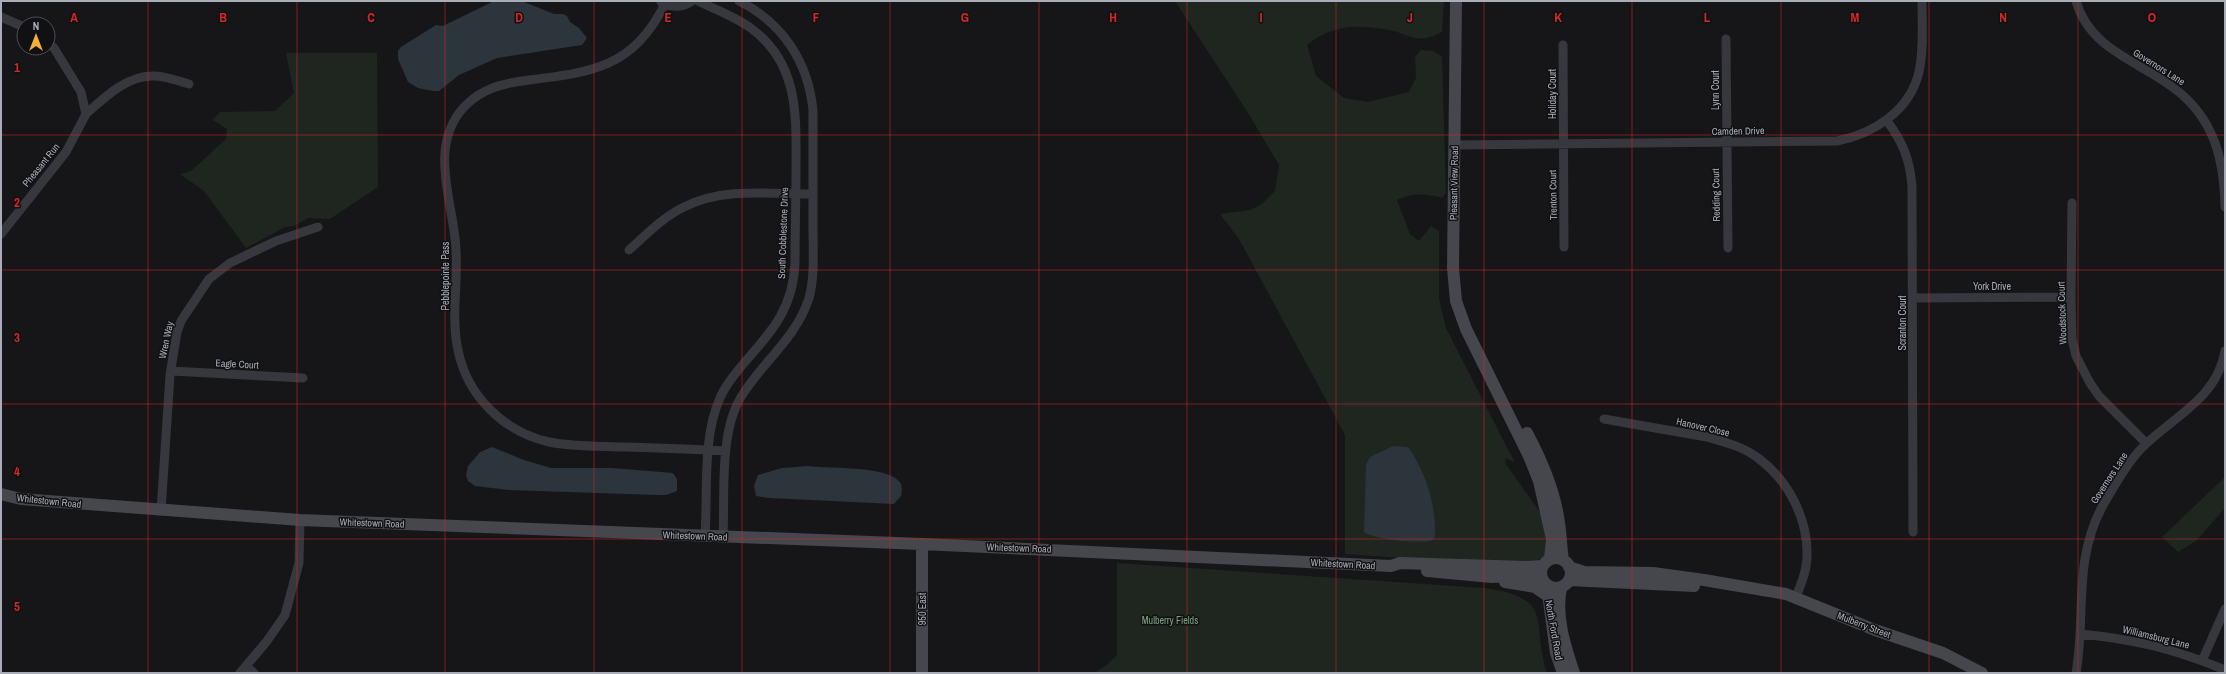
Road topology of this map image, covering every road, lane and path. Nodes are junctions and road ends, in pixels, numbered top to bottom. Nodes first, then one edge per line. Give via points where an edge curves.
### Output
1 (692, 1) edge
2 (698, 1) edge
3 (739, 1) edge
4 (1456, 1) edge
5 (1922, 1) edge
6 (2076, 1) edge
7 (662, 3) edge
8 (1, 17) edge
9 (16, 24) edge
10 (1726, 39) dead end
11 (1562, 45) dead end
12 (56, 51) edge
13 (189, 84) dead end
14 (86, 114) junction
15 (1887, 121) junction
16 (2225, 140) edge
17 (1726, 142) junction
18 (2216, 143) junction
19 (1563, 144) junction
20 (1455, 145) junction
21 (796, 194) junction
22 (813, 194) junction
23 (2072, 203) dead end
24 (2225, 207) edge
25 (318, 227) dead end
26 (1, 234) edge
27 (1564, 246) dead end
28 (1728, 248) dead end
29 (629, 250) dead end
30 (2071, 297) junction
31 (1913, 298) junction
32 (2225, 351) edge
33 (1482, 359) junction
34 (171, 371) junction
35 (2223, 372) edge
36 (303, 378) dead end
37 (1604, 419) dead end
38 (2146, 443) junction
39 (709, 450) junction
40 (726, 450) junction
41 (1, 494) edge
42 (160, 511) junction
43 (300, 520) junction
44 (1913, 532) dead end
45 (705, 536) junction
46 (723, 537) junction
47 (922, 544) junction
48 (1546, 563) junction
49 (1566, 564) junction
50 (1391, 566) junction
51 (1492, 577) junction
52 (1565, 584) junction
53 (1742, 586) junction
54 (1546, 587) junction
55 (1796, 597) junction
56 (2225, 609) edge
57 (2080, 634) junction
58 (2202, 661) junction
59 (243, 669) edge
60 (2225, 670) edge
61 (254, 673) edge
62 (922, 673) edge
63 (1563, 673) edge
64 (1574, 673) edge
65 (1982, 673) edge
66 (2076, 673) edge

1 - 7 street via 678,6
2 - 21 street, South Cobblestone Drive via 752,29 781,63 790,83 795,105
3 - 22 street via 767,19 782,34 794,49 805,72 813,110
4 - 20 street, Pleasant View Road
5 - 15 street, Camden Drive via 1922,42 1918,74 1908,95
6 - 18 street, Governors Lane via 2084,19 2101,42 2175,88 2188,100
7 - 39 street, Pebblepointe Pass via 658,18 643,38 631,50 611,62 582,73 510,82 493,87 474,98 455,120 446,140 444,159 457,254 456,339 463,367 478,396 499,418 525,434 545,441 568,444
8 - 9 street
10 - 17 street, Lynn Court
11 - 19 street, Holiday Court
12 - 14 street via 81,92
13 - 14 street via 152,76 128,82 110,93
14 - 26 street, Pheasant Run via 66,152
15 - 17 street, Camden Drive via 1863,134 1837,141
15 - 31 street, Scranton Court via 1904,146 1911,171
16 - 18 street
17 - 19 street, Camden Drive
17 - 28 street, Redding Court
18 - 24 street, Governors Lane via 2224,178
19 - 20 street, Camden Drive
19 - 27 street, Trenton Court
20 - 33 street, Pleasant View Road via 1453,268 1456,301 1466,329
21 - 22 street
21 - 29 street via 729,194 696,201 668,216
21 - 39 street, South Cobblestone Drive via 795,271 791,294 775,326 720,396 710,427
22 - 40 street via 813,269 807,303 789,338 740,398 729,424
23 - 30 street, Woodstock Court
25 - 34 street, Wren Way via 276,241 237,260 209,279 181,320
30 - 31 street, York Drive
30 - 38 street, Woodstock Court via 2072,340 2081,367 2099,396
31 - 44 street, Scranton Court
32 - 35 street, Governors Lane
33 - 48 street, Pleasant View Road via 1539,481 1552,539
33 - 49 street, Pleasant View Road via 1491,370 1539,455 1552,490
34 - 36 street, Eagle Court
34 - 42 street, Wren Way
35 - 38 street, Governors Lane via 2191,408
37 - 55 street, Hanover Close via 1724,441 1749,452 1772,469 1790,492 1806,540 1804,575
38 - 57 street, Governors Lane via 2116,483 2101,508 2092,531 2081,579
39 - 40 street, Pebblepointe Pass
39 - 45 street, South Cobblestone Drive
40 - 46 street
41 - 42 street, Whitestown Road via 21,499
42 - 43 street, Whitestown Road
43 - 45 street, Whitestown Road
43 - 59 street via 299,563 285,614 267,641
45 - 46 street, Whitestown Road
46 - 47 street, Whitestown Road
47 - 50 street, Whitestown Road
47 - 62 street, 950 East
48 - 49 street, Whitestown Road
48 - 50 street, Whitestown Road via 1528,567 1400,563
48 - 54 street, North Ford Road
49 - 52 street, North Ford Road
49 - 53 street, Mulberry Street via 1584,572 1653,573
50 - 51 street, Whitestown Road via 1401,570
51 - 54 street, Whitestown Road via 1502,581
51 - 54 street, Whitestown Road via 1524,575
52 - 53 street, Mulberry Street
52 - 54 street, Mulberry Street
52 - 64 street, North Ford Road via 1558,602 1560,624
53 - 55 street, Mulberry Street
54 - 63 street, North Ford Road via 1556,653
55 - 65 street, Mulberry Street via 1875,630 1943,653
56 - 58 street
57 - 58 street, Williamsburg Lane via 2141,643 2179,652
57 - 66 street, Governors Lane
58 - 60 street, Williamsburg Lane
59 - 61 street

